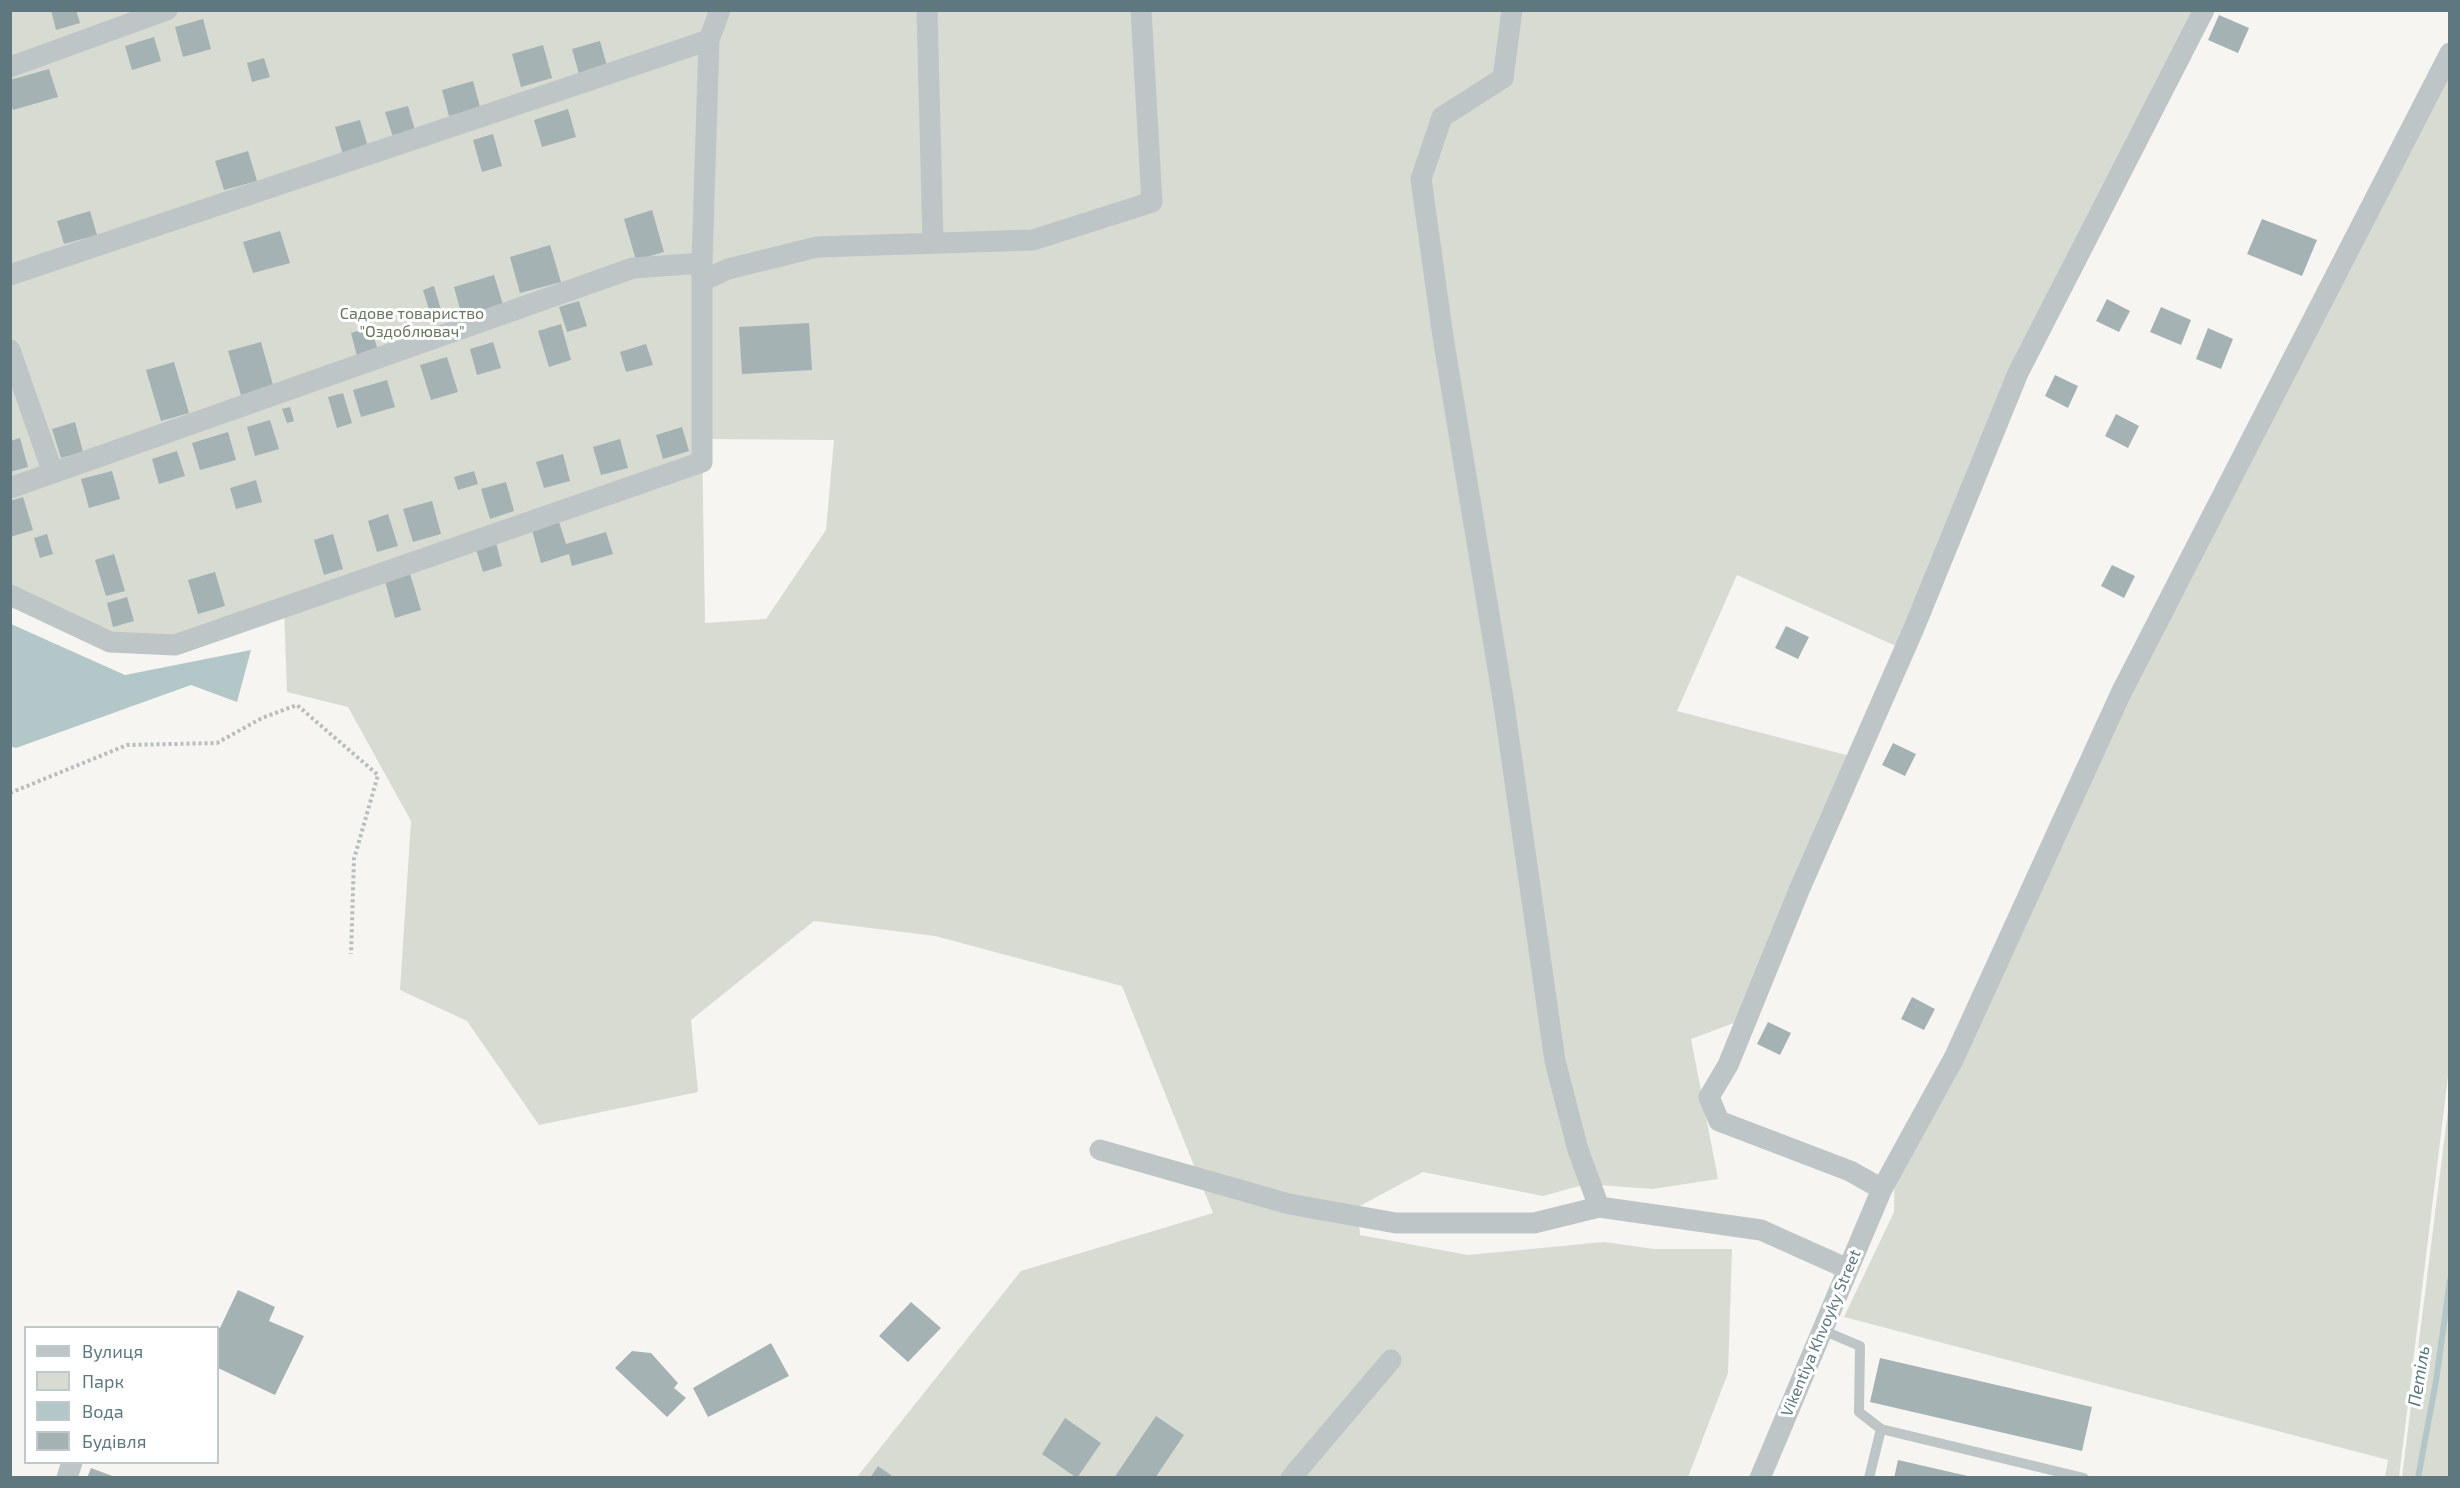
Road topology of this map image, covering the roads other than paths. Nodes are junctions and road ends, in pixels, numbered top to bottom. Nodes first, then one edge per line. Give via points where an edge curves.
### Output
1 (167, 10) edge
2 (720, 10) edge
3 (927, 10) edge
4 (1141, 10) edge
5 (1512, 10) edge
6 (2204, 10) edge
7 (709, 40) junction
8 (2450, 53) edge
9 (10, 67) edge
10 (933, 243) junction
11 (702, 272) junction
12 (10, 275) edge
13 (10, 350) edge
14 (53, 473) junction
15 (10, 488) edge
16 (10, 596) edge
17 (1100, 1150) dead end
18 (1882, 1189) junction
19 (1599, 1207) junction
20 (1848, 1269) junction
21 (1822, 1330) junction
22 (1391, 1360) dead end
23 (1881, 1429) junction
24 (1291, 1478) edge
25 (1760, 1478) edge
26 (1869, 1478) edge
27 (2084, 1478) edge

1 - 9 street
2 - 7 street
3 - 10 street
4 - 10 street via 1152,202 1033,240
5 - 19 street via 1503,78 1442,117 1420,179 1504,705 1555,1060 1578,1150
6 - 18 street via 2018,373 1728,1065 1709,1097 1719,1121 1850,1171
7 - 11 street
7 - 12 street
8 - 18 street, Vikentiya Khvoyky Street via 2121,693 1954,1058
10 - 11 street via 817,247
11 - 14 street via 633,268
11 - 16 street via 702,462 176,645 110,642
13 - 14 street
14 - 15 street
17 - 19 street via 1289,1204 1396,1223 1534,1223
18 - 20 street, Vikentiya Khvoyky Street
19 - 20 street via 1761,1230
20 - 21 street, Vikentiya Khvoyky Street
21 - 23 lane via 1860,1346 1859,1412
21 - 25 street, Vikentiya Khvoyky Street
22 - 24 street
23 - 26 lane
23 - 27 lane

